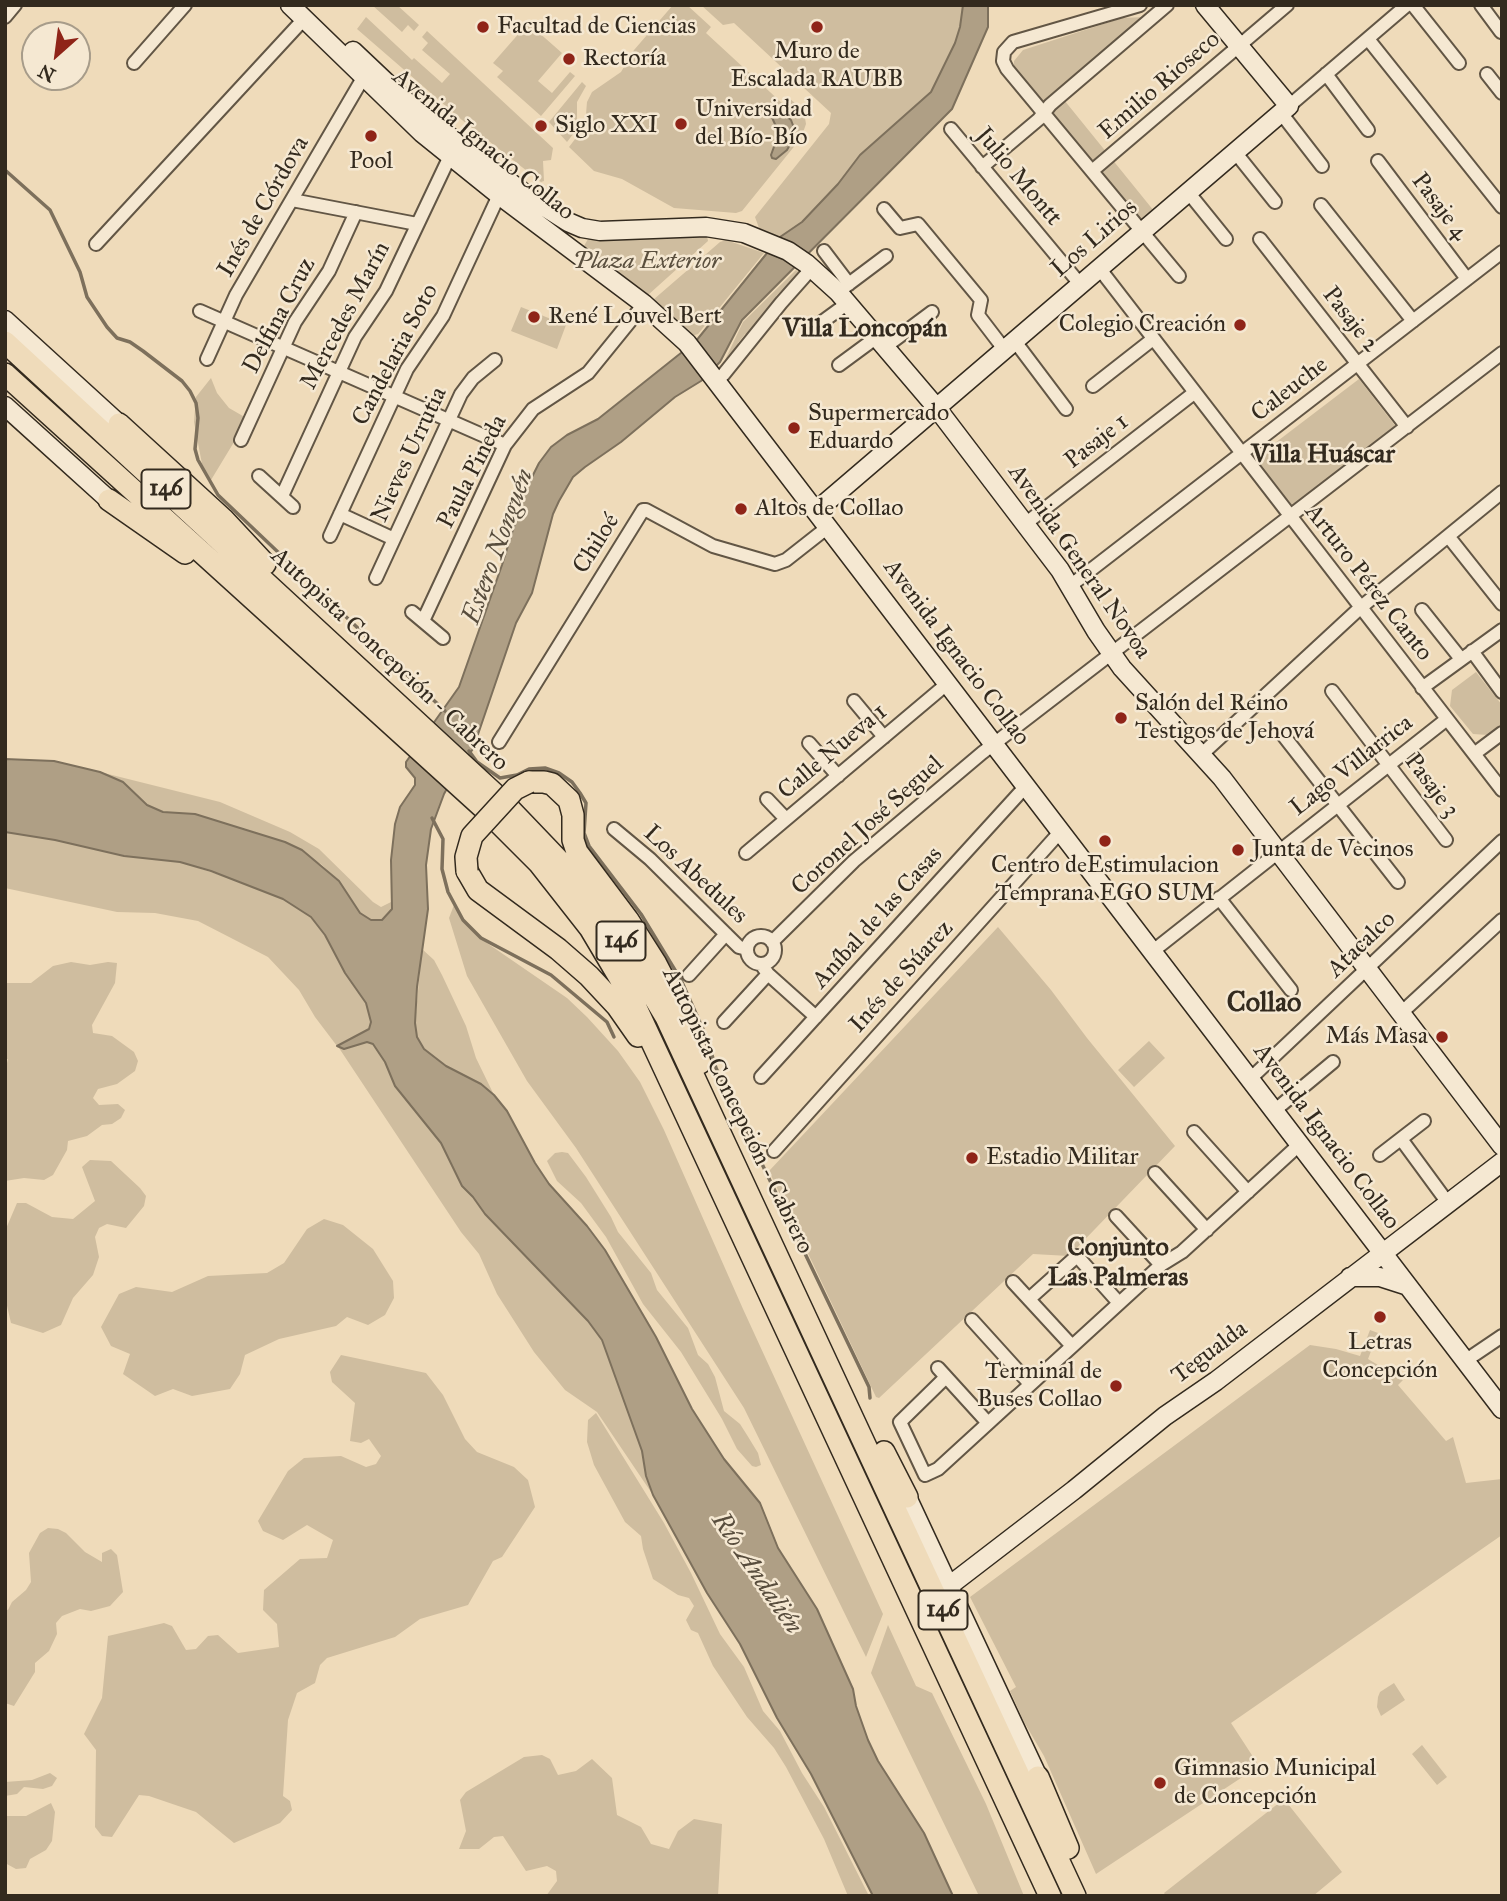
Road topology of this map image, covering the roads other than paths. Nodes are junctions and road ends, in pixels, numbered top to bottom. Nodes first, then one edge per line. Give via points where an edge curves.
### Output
1 (15, 5) edge
2 (185, 5) edge
3 (290, 5) edge
4 (1140, 5) edge
5 (1167, 5) edge
6 (1205, 5) edge
7 (1287, 5) edge
8 (1407, 5) edge
9 (1413, 5) edge
10 (1481, 5) edge
11 (305, 12) edge
12 (5, 17) edge
13 (1502, 32) edge
14 (1368, 38) junction
15 (1238, 46) junction
16 (134, 63) dead end
17 (1460, 63) dead end
18 (1326, 74) junction
19 (1486, 74) dead end
20 (363, 78) junction
21 (1502, 93) edge
22 (1285, 109) junction
23 (1044, 113) junction
24 (951, 130) dead end
25 (1368, 130) dead end
26 (1235, 152) junction
27 (450, 156) junction
28 (1378, 162) dead end
29 (1322, 166) dead end
30 (982, 167) junction
31 (1092, 171) junction
32 (503, 188) junction
33 (1188, 192) junction
34 (292, 200) junction
35 (1275, 202) dead end
36 (1321, 205) dead end
37 (1502, 207) edge
38 (884, 209) dead end
39 (356, 212) junction
40 (417, 224) junction
41 (1142, 231) junction
42 (1226, 239) dead end
43 (1260, 239) dead end
44 (96, 244) dead end
45 (824, 251) dead end
46 (1502, 252) edge
47 (886, 256) dead end
48 (810, 266) junction
49 (1099, 268) junction
50 (1179, 276) dead end
51 (1467, 279) junction
52 (1080, 284) junction
53 (845, 293) junction
54 (644, 304) junction
55 (200, 311) dead end
56 (932, 312) dead end
57 (5, 320) edge
58 (223, 321) junction
59 (1413, 321) junction
60 (811, 330) dead end
61 (1153, 339) junction
62 (5, 342) edge
63 (881, 342) junction
64 (1009, 345) junction
65 (283, 347) junction
66 (1502, 353) edge
67 (207, 359) dead end
68 (495, 360) dead end
69 (1358, 364) junction
70 (839, 365) dead end
71 (339, 371) junction
72 (5, 374) edge
73 (717, 376) junction
74 (1093, 386) dead end
75 (1194, 393) junction
76 (394, 396) junction
77 (5, 405) edge
78 (936, 407) junction
79 (1066, 409) dead end
80 (449, 421) junction
81 (120, 424) joint
82 (1407, 427) junction
83 (242, 440) dead end
84 (505, 445) junction
85 (1241, 454) junction
86 (259, 476) dead end
87 (1502, 492) edge
88 (282, 496) junction
89 (109, 500) joint
90 (293, 507) dead end
91 (816, 511) junction
92 (340, 514) junction
93 (1290, 517) junction
94 (1025, 524) junction
95 (828, 527) junction
96 (330, 536) dead end
97 (1448, 536) junction
98 (394, 540) junction
99 (376, 578) dead end
100 (1070, 586) junction
101 (252, 598) junction
102 (1502, 604) edge
103 (1360, 608) junction
104 (1422, 610) dead end
105 (412, 612) dead end
106 (423, 621) junction
107 (1502, 630) edge
108 (327, 638) junction
109 (443, 638) dead end
110 (1112, 655) junction
111 (1467, 655) junction
112 (1443, 673) junction
113 (948, 683) junction
114 (1422, 688) junction
115 (1332, 691) dead end
116 (1502, 692) edge
117 (854, 701) dead end
118 (1435, 704) junction
119 (1447, 719) junction
120 (416, 733) junction
121 (1502, 733) edge
122 (1283, 735) dead end
123 (884, 737) junction
124 (499, 742) dead end
125 (809, 743) dead end
126 (995, 744) junction
127 (1202, 754) junction
128 (1474, 754) junction
129 (1388, 765) junction
130 (838, 776) junction
131 (1026, 786) junction
132 (475, 788) junction
133 (1502, 790) edge
134 (767, 799) dead end
135 (1338, 805) junction
136 (786, 820) junction
137 (614, 829) dead end
138 (1061, 831) junction
139 (1446, 840) dead end
140 (1502, 841) edge
141 (1277, 851) junction
142 (746, 853) dead end
143 (1398, 882) dead end
144 (1219, 898) junction
145 (1502, 920) edge
146 (726, 934) junction
147 (772, 942) junction
148 (747, 949) junction
149 (1153, 951) junction
150 (765, 969) junction
151 (1367, 970) junction
152 (689, 975) dead end
153 (1291, 990) dead end
154 (1401, 1014) junction
155 (816, 1017) junction
156 (724, 1022) dead end
157 (1333, 1062) dead end
158 (761, 1077) dead end
159 (1250, 1079) junction
160 (675, 1093) junction
161 (1275, 1111) junction
162 (1424, 1121) dead end
163 (718, 1129) junction
164 (1194, 1132) dead end
165 (1401, 1139) junction
166 (1300, 1144) junction
167 (1502, 1146) edge
168 (774, 1151) dead end
169 (1380, 1155) dead end
170 (1502, 1162) edge
171 (1155, 1173) dead end
172 (1248, 1192) junction
173 (1448, 1203) junction
174 (1116, 1216) dead end
175 (1207, 1230) junction
176 (1382, 1252) junction
177 (1161, 1265) junction
178 (783, 1269) junction
179 (1350, 1277) junction
180 (1013, 1282) dead end
181 (1408, 1286) junction
182 (1029, 1299) junction
183 (1119, 1303) junction
184 (972, 1320) dead end
185 (1502, 1336) edge
186 (1072, 1346) junction
187 (1465, 1361) junction
188 (1030, 1384) junction
189 (1502, 1409) edge
190 (988, 1423) junction
191 (907, 1497) joint
192 (949, 1586) junction
193 (1038, 1777) joint
194 (1050, 1896) edge
195 (1075, 1896) edge
196 (1085, 1896) edge

1 - 12 street
2 - 16 street
3 - 11 main road, Avenida Ignacio Collao
4 - 23 street via 1009,45 1004,65
5 - 23 street
6 - 15 main road
7 - 15 street, Emilio Rioseco
8 - 14 street, Los Lirios
9 - 17 street
10 - 13 street
11 - 20 main road, Avenida Ignacio Collao
11 - 32 main road, Avenida Ignacio Collao
11 - 44 street
14 - 18 street, Los Lirios
14 - 37 street
15 - 22 main road
15 - 31 street, Emilio Rioseco
18 - 22 street, Los Lirios
18 - 25 street
19 - 21 street
20 - 27 main road, Avenida Ignacio Collao
20 - 34 street, Inés de Córdova
22 - 26 main road, Los Lirios
22 - 29 street
23 - 30 street
23 - 31 street
24 - 30 street, Julio Montt
26 - 33 main road, Los Lirios
26 - 35 street
27 - 32 main road, Avenida Ignacio Collao
27 - 40 street, Mercedes Marín
28 - 51 street, Pasaje 4
30 - 52 street, Julio Montt
31 - 41 street
32 - 48 main road, Avenida General Novoa via 582,228 609,232 730,229 788,251
32 - 54 main road, Avenida Ignacio Collao
32 - 76 street, Candelaria Soto via 443,316
33 - 41 main road, Los Lirios
33 - 42 street
34 - 39 street
34 - 58 street, Inés de Córdova
36 - 59 street
38 - 64 street via 901,228 919,225 982,302 979,318
39 - 40 street
39 - 65 street, Delfina Cruz via 329,271
40 - 71 street, Mercedes Marín via 386,291 357,332
41 - 49 main road, Los Lirios
41 - 50 street
43 - 69 street, Pasaje 2
45 - 53 street
46 - 51 street, Caleuche
47 - 53 street
48 - 53 main road, Avenida General Novoa
48 - 73 street
49 - 52 main road, Los Lirios
49 - 61 street, Arturo Pérez Canto
51 - 59 street, Caleuche
52 - 64 main road, Los Lirios
53 - 60 street
53 - 63 main road, Avenida General Novoa
54 - 73 main road, Avenida Ignacio Collao
54 - 84 street, Paula Pineda via 588,373 533,409
55 - 58 street
56 - 63 street
57 - 81 main road
58 - 65 street
58 - 67 street, Inés de Córdova
59 - 69 street, Caleuche
61 - 74 street
61 - 75 street, Arturo Pérez Canto
62 - 108 highway, Autopista Concepción - Cabrero / 146
63 - 70 street
63 - 78 main road, Avenida General Novoa
64 - 78 main road, Los Lirios
64 - 79 street
65 - 71 street
65 - 83 street, Delfina Cruz
66 - 82 street, Coronel José Seguel
68 - 80 street, Nieves Urrutia via 469,382
69 - 82 street, Pasaje 2
69 - 85 street, Caleuche
71 - 76 street
71 - 88 street, Mercedes Marín
72 - 101 highway, Autopista Concepción - Cabrero / 146
73 - 91 main road, Avenida Ignacio Collao
75 - 85 street, Arturo Pérez Canto
75 - 94 street, Pasaje 1
76 - 80 street
76 - 92 street, Candelaria Soto
77 - 89 main road
78 - 91 main road, Los Lirios
78 - 94 main road, Avenida General Novoa
80 - 84 street
80 - 98 street, Nieves Urrutia
81 - 108 highway via 235,531
82 - 93 street, Coronel José Seguel
84 - 106 street, Paula Pineda
85 - 93 street, Arturo Pérez Canto
85 - 100 street, Caleuche
86 - 88 street
87 - 97 street
88 - 90 street
89 - 101 highway
91 - 95 main road, Avenida Ignacio Collao
92 - 96 street, Candelaria Soto
92 - 98 street
93 - 103 street, Arturo Pérez Canto
93 - 110 street, Coronel José Seguel
94 - 100 main road, Avenida General Novoa
95 - 113 main road, Avenida Ignacio Collao
95 - 124 street, Chiloé via 775,564 713,546 643,510
97 - 102 street
97 - 103 street
98 - 99 street, Nieves Urrutia
100 - 110 main road, Avenida General Novoa
101 - 120 highway, Autopista Concepción - Cabrero / 146
103 - 114 street, Arturo Pérez Canto
103 - 127 street
104 - 111 street
105 - 106 street
106 - 109 street
107 - 111 street, Lago Villarrica
108 - 120 highway, Autopista Concepción - Cabrero / 146
110 - 126 street, Coronel José Seguel
110 - 127 main road, Avenida General Novoa
111 - 112 street, Lago Villarrica
111 - 116 street
112 - 114 street, Lago Villarrica
112 - 118 street, Lago Villarrica
113 - 123 street, Calle Nueva 1
113 - 126 main road, Avenida Ignacio Collao
114 - 118 street, Arturo Pérez Canto
115 - 129 street, Pasaje 3
117 - 123 street
118 - 119 street, Arturo Pérez Canto
119 - 128 street, Arturo Pérez Canto
119 - 129 street, Lago Villarrica
120 - 132 highway, Autopista Concepción - Cabrero / 146
121 - 128 street
122 - 135 street
123 - 130 street, Calle Nueva 1
125 - 130 street
126 - 131 main road, Avenida Ignacio Collao
126 - 147 street, Coronel José Seguel via 864,853
127 - 141 main road, Avenida General Novoa
128 - 133 street, Arturo Pérez Canto
129 - 135 street, Lago Villarrica
129 - 139 street, Pasaje 3
130 - 136 street, Calle Nueva 1
131 - 138 main road, Avenida Ignacio Collao
131 - 155 street, Aníbal de las Casas
132 - 160 highway, Autopista Concepción - Cabrero / 146 via 590,928 631,997
132 - 163 highway, Autopista Concepción - Cabrero / 146 via 550,850 614,930 666,1017
134 - 136 street
135 - 141 street, Lago Villarrica
135 - 143 street
136 - 142 street, Calle Nueva 1
137 - 146 street, Los Abedules
138 - 149 main road, Avenida Ignacio Collao
138 - 168 street, Inés de Súarez
140 - 151 street, Atacalco
141 - 144 street, Lago Villarrica
141 - 151 main road, Avenida General Novoa
144 - 149 street, Lago Villarrica
144 - 153 street
145 - 154 street
146 - 148 street, Los Abedules
146 - 152 street
147 - 148 street via 757,937
147 - 150 street via 773,958
148 - 150 street via 751,959
149 - 159 main road, Avenida Ignacio Collao
150 - 155 street
150 - 156 street
151 - 154 main road, Avenida General Novoa
151 - 159 street, Atacalco
154 - 167 main road, Avenida General Novoa
155 - 158 street, Aníbal de las Casas
157 - 161 street
159 - 161 main road, Avenida Ignacio Collao
160 - 163 highway, bridge via 599,985 478,890 467,871 472,836 515,789 529,782 552,784 569,800 576,852 628,920 678,1004
160 - 194 highway, Autopista Concepción - Cabrero / 146
161 - 166 main road, Avenida Ignacio Collao
162 - 165 street
163 - 178 highway, Autopista Concepción - Cabrero / 146
164 - 172 street
165 - 169 street
165 - 173 street
166 - 172 street
166 - 176 main road, Avenida Ignacio Collao
170 - 173 main road, Tegualda
171 - 175 street
172 - 175 street
173 - 176 main road, Tegualda
174 - 177 street
175 - 177 street
176 - 179 main road, Tegualda
176 - 181 main road, Avenida Ignacio Collao
177 - 183 street
178 - 191 highway via 825,1338
178 - 195 highway, Autopista Concepción - Cabrero / 146
179 - 181 main road via 1380,1277
179 - 192 main road, Tegualda
180 - 182 street
181 - 187 main road, Avenida Ignacio Collao
182 - 183 street via 1077,1256
182 - 186 street
183 - 186 street
184 - 188 street
185 - 187 street
186 - 188 street
187 - 189 main road, Avenida Ignacio Collao
188 - 190 street
190 - 190 street via 942,1373 900,1422 925,1475
191 - 192 main road
192 - 193 main road
193 - 196 highway

